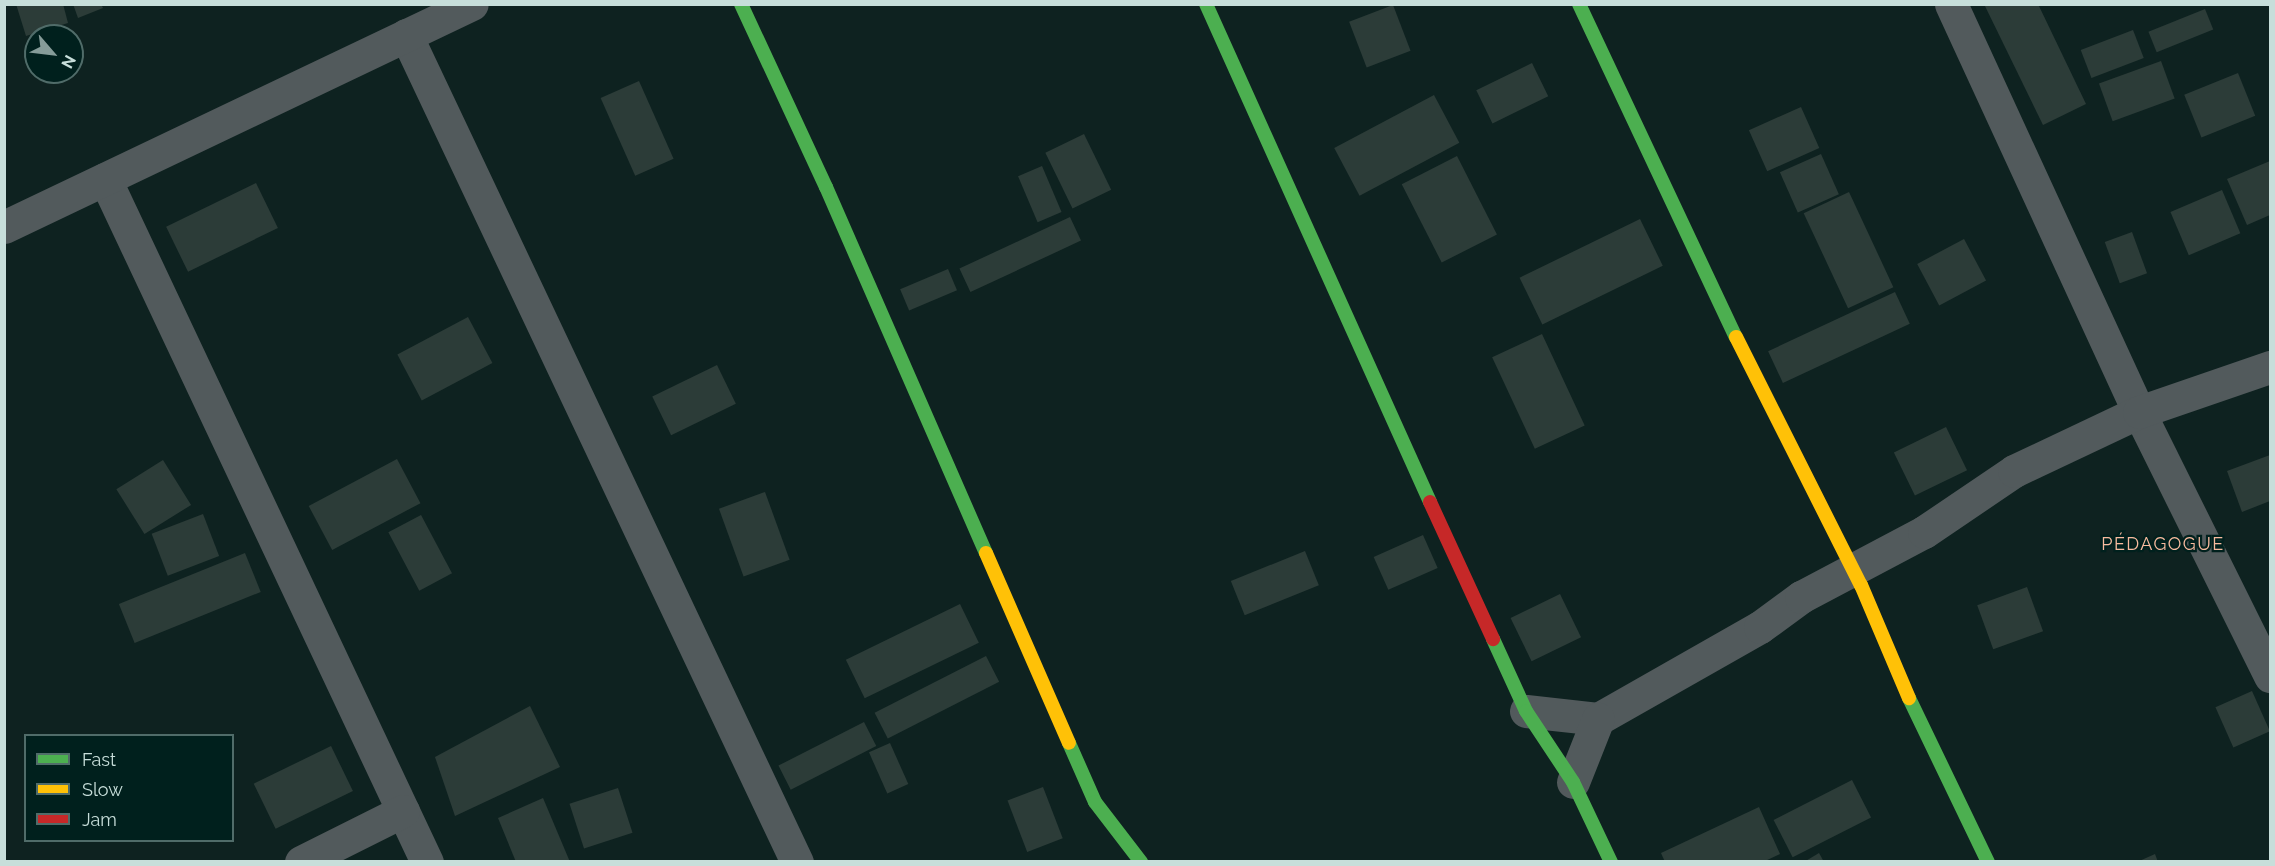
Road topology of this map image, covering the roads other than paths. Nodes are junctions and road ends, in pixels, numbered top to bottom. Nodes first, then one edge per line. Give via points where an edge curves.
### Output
1 (472, 4) edge
2 (741, 4) edge
3 (1206, 4) edge
4 (1579, 4) edge
5 (1951, 4) edge
6 (406, 35) junction
7 (105, 179) junction
8 (4, 227) edge
9 (2271, 367) edge
10 (2139, 412) junction
11 (1852, 569) junction
12 (2271, 676) edge
13 (1526, 711) junction
14 (1598, 719) junction
15 (1573, 782) junction
16 (403, 811) junction
17 (301, 861) edge
18 (427, 861) edge
19 (797, 861) edge
20 (1141, 861) edge
21 (1611, 861) edge
22 (1988, 861) edge

1 - 6 street
2 - 20 street via 826,187 1095,802
3 - 13 street via 1316,256
4 - 11 street via 1695,255
5 - 10 street
6 - 7 street
6 - 19 street
7 - 8 street
7 - 16 street
9 - 10 street
10 - 11 street via 2014,471 1924,532
10 - 12 street
11 - 14 street via 1801,597 1760,627
11 - 22 street via 1929,744
13 - 14 street
13 - 15 street
14 - 15 street
15 - 21 street
16 - 17 street
16 - 18 street

